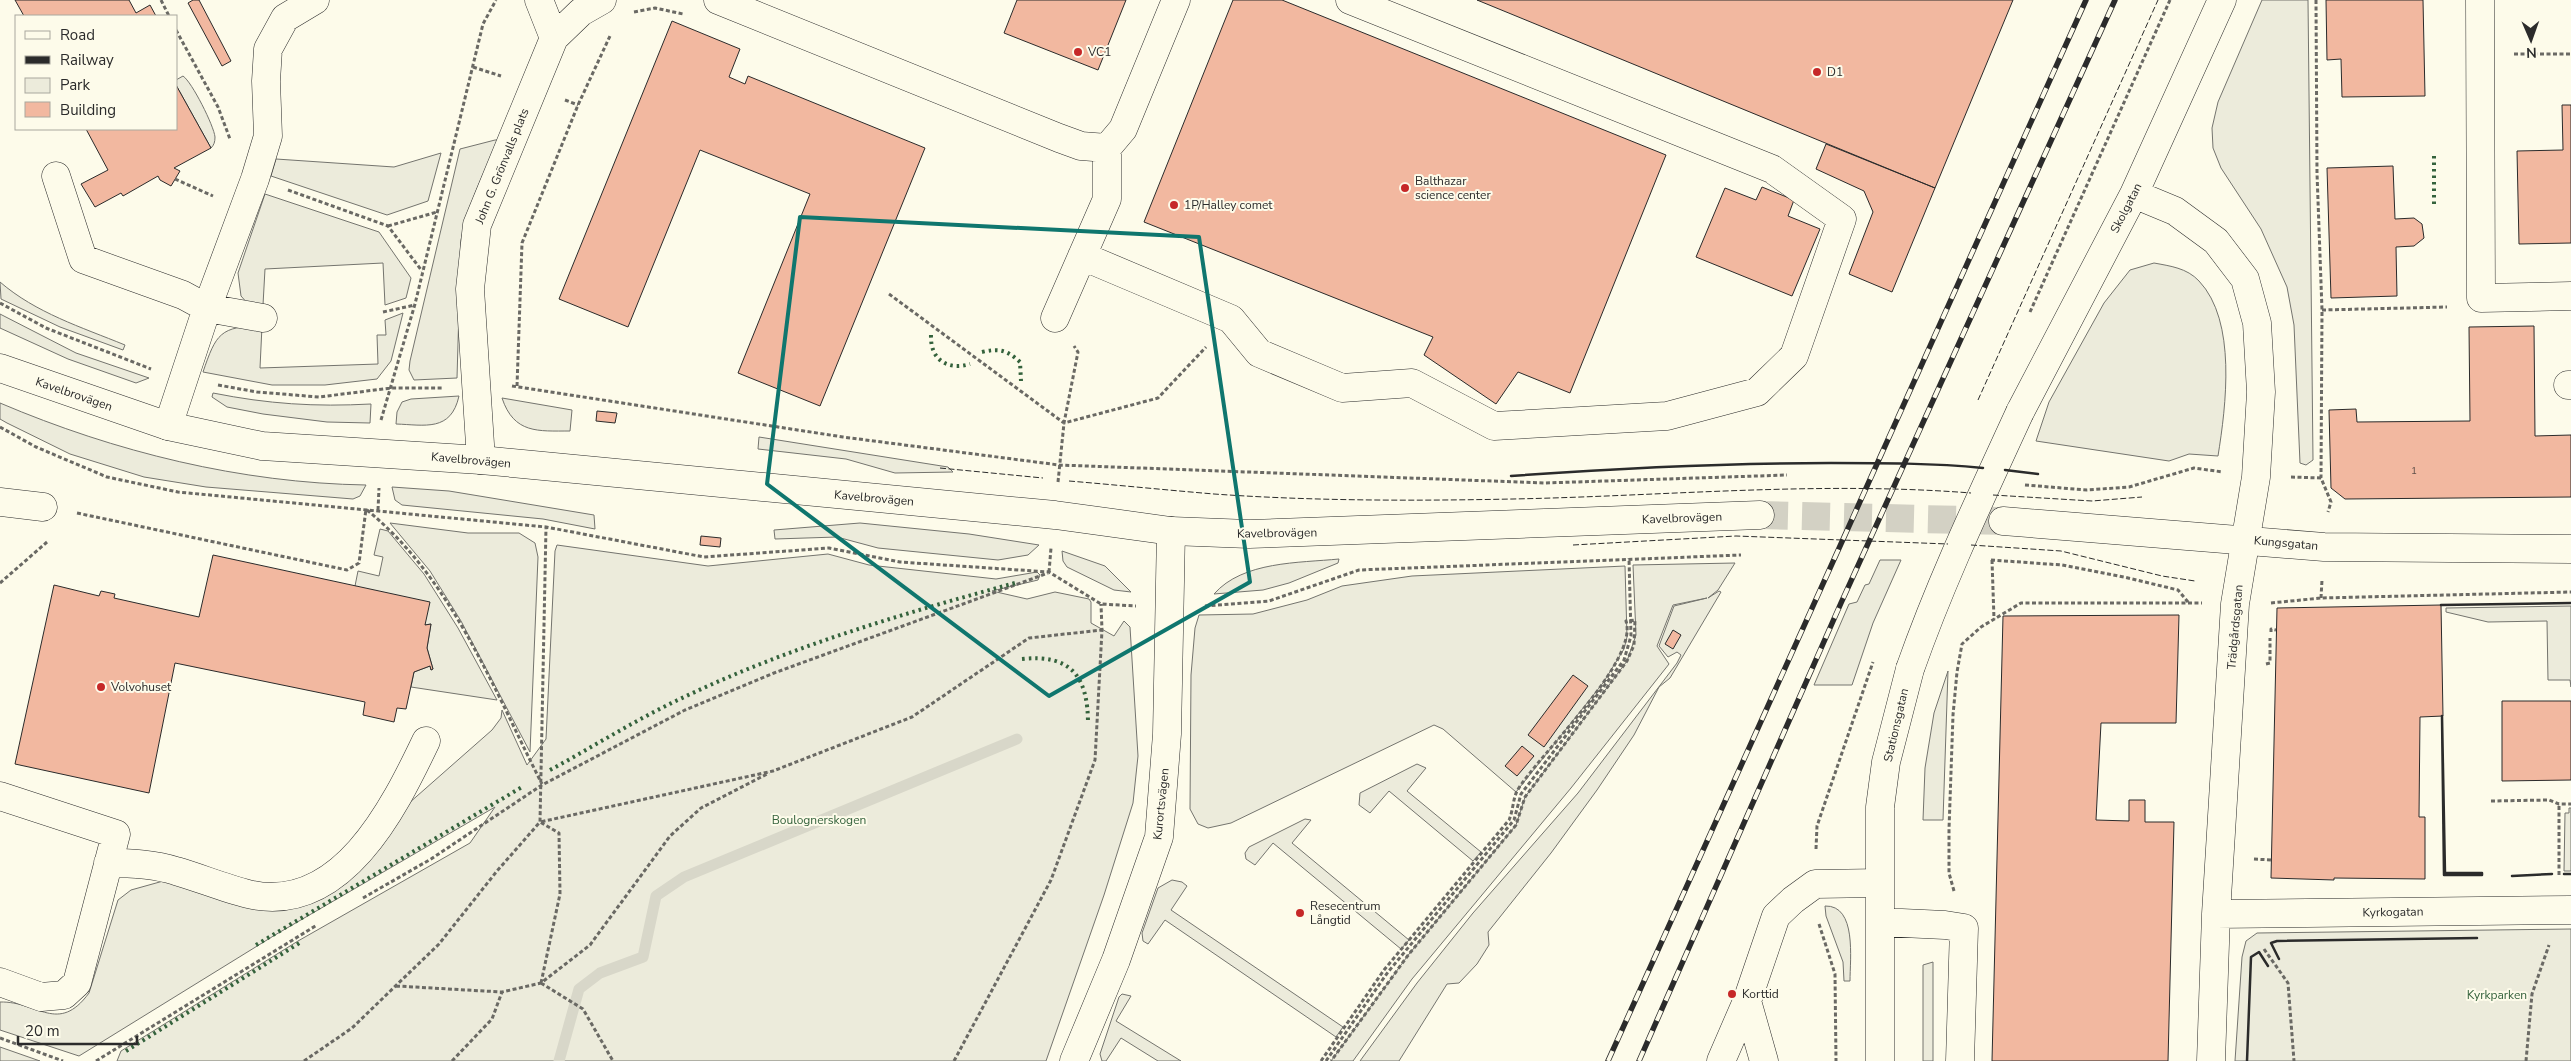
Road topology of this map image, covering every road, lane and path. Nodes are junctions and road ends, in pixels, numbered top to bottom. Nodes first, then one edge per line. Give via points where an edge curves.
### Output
1 (161, 0) edge
2 (315, 0) edge
3 (496, 0) edge
4 (539, 0) edge
5 (602, 0) edge
6 (718, 0) edge
7 (1176, 0) edge
8 (1350, 0) edge
9 (2170, 0) edge
10 (2222, 0) edge
11 (2316, 0) edge
12 (2480, 0) edge
13 (631, 12) dead end
14 (683, 14) dead end
15 (168, 15) edge
16 (613, 30) dead end
17 (178, 38) edge
18 (554, 38) junction
19 (2481, 54) junction
20 (2571, 54) edge
21 (473, 67) junction
22 (506, 78) dead end
23 (572, 102) dead end
24 (578, 105) junction
25 (232, 144) dead end
26 (1107, 148) junction
27 (56, 176) dead end
28 (176, 179) dead end
29 (287, 190) dead end
30 (2134, 194) junction
31 (218, 198) dead end
32 (437, 212) junction
33 (388, 226) junction
34 (1082, 256) junction
35 (422, 271) junction
36 (889, 294) dead end
37 (2571, 296) edge
38 (2481, 298) junction
39 (0, 303) edge
40 (415, 304) junction
41 (207, 308) junction
42 (2322, 310) junction
43 (383, 312) dead end
44 (2029, 315) dead end
45 (263, 318) dead end
46 (1055, 318) joint
47 (1231, 319) junction
48 (0, 368) edge
49 (153, 370) dead end
50 (210, 384) dead end
51 (509, 386) dead end
52 (517, 386) junction
53 (391, 388) junction
54 (447, 388) dead end
55 (2020, 412) joint
56 (381, 421) dead end
57 (1064, 423) junction
58 (168, 426) junction
59 (0, 427) edge
60 (481, 460) junction
61 (1059, 465) junction
62 (2211, 470) dead end
63 (1787, 475) dead end
64 (2313, 477) dead end
65 (2322, 478) junction
66 (1058, 482) dead end
67 (2020, 484) dead end
68 (379, 487) dead end
69 (0, 502) edge
70 (43, 507) joint
71 (366, 509) junction
72 (378, 510) junction
73 (2328, 511) dead end
74 (80, 514) junction
75 (1760, 515) tunnel mouth
76 (72, 520) dead end
77 (2002, 521) tunnel mouth
78 (546, 527) junction
79 (1171, 531) junction
80 (50, 540) dead end
81 (2247, 540) junction
82 (2571, 549) edge
83 (1051, 550) dead end
84 (1741, 555) dead end
85 (1629, 558) junction
86 (1987, 559) dead end
87 (1992, 560) junction
88 (1049, 572) junction
89 (0, 583) edge
90 (2322, 586) dead end
91 (2571, 592) edge
92 (2321, 598) junction
93 (1101, 604) junction
94 (2266, 604) dead end
95 (1132, 606) dead end
96 (1205, 606) dead end
97 (1630, 620) junction
98 (1994, 620) junction
99 (1102, 630) junction
100 (2276, 630) dead end
101 (2270, 657) dead end
102 (1874, 658) dead end
103 (426, 741) dead end
104 (773, 771) junction
105 (542, 785) junction
106 (0, 796) edge
107 (2491, 801) dead end
108 (2559, 804) junction
109 (2571, 804) edge
110 (540, 822) junction
111 (1816, 855) dead end
112 (2259, 860) dead end
113 (2271, 860) dead end
114 (108, 864) junction
115 (2559, 881) dead end
116 (1880, 883) junction
117 (356, 902) dead end
118 (2571, 910) edge
119 (2216, 914) junction
120 (1817, 915) dead end
121 (324, 921) dead end
122 (1880, 922) junction
123 (1964, 928) junction
124 (2550, 943) dead end
125 (2261, 945) dead end
126 (0, 982) edge
127 (541, 983) junction
128 (395, 986) junction
129 (502, 992) junction
130 (1747, 1001) junction
131 (0, 1038) edge
132 (63, 1061) edge
133 (96, 1061) edge
134 (304, 1061) edge
135 (452, 1061) edge
136 (613, 1061) edge
137 (954, 1061) edge
138 (1074, 1061) edge
139 (1321, 1061) edge
140 (1326, 1061) edge
141 (1331, 1061) edge
142 (1721, 1061) edge
143 (1764, 1061) edge
144 (1836, 1061) edge
145 (1880, 1061) edge
146 (1960, 1061) edge
147 (2211, 1061) edge
148 (2294, 1061) edge
149 (2526, 1061) edge

1 - 15 path
2 - 41 street via 285,18 268,49 268,136
3 - 21 path via 483,24
4 - 18 street
5 - 18 street via 581,12
6 - 26 street via 1059,138 1081,146
7 - 26 street via 1123,130
8 - 47 street via 1772,169 1842,219 1794,356 1758,392 1667,416 1494,426 1412,383 1342,388 1334,385 1259,353
9 - 44 path
10 - 30 street, Skolgatan
11 - 42 path
12 - 19 street
13 - 14 path via 655,8
16 - 24 path
17 - 25 path via 218,107
18 - 60 street, John G. Grönvalls plats via 477,224 470,289
19 - 20 path
19 - 38 street
21 - 22 path
21 - 32 path
23 - 24 path
24 - 52 path via 522,243
26 - 34 street via 1107,199
27 - 41 street via 83,259 183,295
28 - 31 path
29 - 33 path
30 - 55 street, Skolgatan
30 - 81 street, Trädgårdsgatan via 2175,211 2216,241 2245,279 2257,323 2261,392 2256,477
32 - 33 path
32 - 35 path
33 - 35 path
34 - 46 street
34 - 47 street
35 - 40 path
36 - 57 path
37 - 38 street
38 - 42 path via 2456,306
39 - 49 path via 46,328
40 - 43 path
40 - 53 path
41 - 45 street
41 - 58 street
42 - 65 path
46 - 57 path via 1078,352
47 - 57 path via 1158,398
48 - 58 street, Kavelbrovägen
50 - 53 path via 319,397
51 - 52 path
52 - 61 path via 843,437
53 - 54 path
53 - 56 path
55 - 116 street, Stationsgatan, bridge via 1952,559 1910,669 1886,762 1880,807
57 - 61 path
58 - 60 street, Kavelbrovägen via 262,446
59 - 71 path via 36,447 116,479 178,492
60 - 79 street, Kavelbrovägen via 1056,515
61 - 63 path via 1545,483
61 - 66 path
62 - 67 path via 2194,468 2129,487 2087,490
64 - 65 path
65 - 73 path via 2331,502
68 - 72 path
69 - 70 street
70 - 74 path
71 - 72 path
71 - 74 path via 359,563 347,570
71 - 105 path via 388,528 427,572 469,640
72 - 78 path
74 - 76 path
75 - 79 street, Kavelbrovägen via 1249,534
77 - 81 street, Kungsgatan
78 - 88 path via 704,557 829,548 900,562
78 - 105 path
79 - 138 street, Kurortsvägen via 1167,734 1160,837 1116,960
80 - 89 path
81 - 82 street, Kungsgatan via 2324,547
81 - 119 street, Trädgårdsgatan via 2235,604
83 - 88 path
84 - 85 path
85 - 96 path via 1360,570 1269,602
85 - 97 path
86 - 87 path
87 - 98 path
87 - 98 path via 2062,565 2124,577 2178,590 2189,603 2021,603
88 - 93 path
88 - 105 path via 685,710
90 - 92 path
91 - 92 path
92 - 94 path
93 - 95 path
93 - 99 path
97 - 139 path via 1626,621 1627,637 1619,658 1603,683 1516,792 1509,820 1384,970
97 - 140 path via 1631,636 1624,660 1521,794 1514,820 1388,972
97 - 141 path via 1635,620 1634,645 1616,679 1525,797 1516,825 1409,954
98 - 123 path via 1962,644 1957,672 1949,873
99 - 104 path via 1029,638 912,717
99 - 137 path via 1095,760 1051,880
100 - 101 path via 2271,629
102 - 111 path via 1817,826
103 - 114 street via 382,825 361,851 334,875 308,889 280,897 250,895 175,870 140,863
104 - 110 path
104 - 127 path via 701,808 670,836 590,945
105 - 110 path
105 - 117 path via 431,859
106 - 114 street via 116,834
107 - 108 path via 2549,800
108 - 109 path
108 - 115 path
110 - 127 path via 558,833 560,894
110 - 128 path via 496,871 439,944
112 - 113 path
114 - 126 street via 76,983 64,995 41,997
116 - 122 street, Stationsgatan
116 - 130 street via 1815,884 1793,900 1776,916
118 - 119 street, Kyrkogatan
119 - 147 street, Trädgårdsgatan
120 - 144 path via 1835,974
121 - 133 path
122 - 123 street via 1945,924
122 - 145 street, Stationsgatan
123 - 146 street
124 - 149 path via 2532,994
125 - 148 path via 2288,983
127 - 129 path
127 - 136 path via 583,1009
128 - 129 path
128 - 134 path via 352,1028
129 - 135 path via 492,1019
130 - 142 street
130 - 143 street
131 - 132 path

